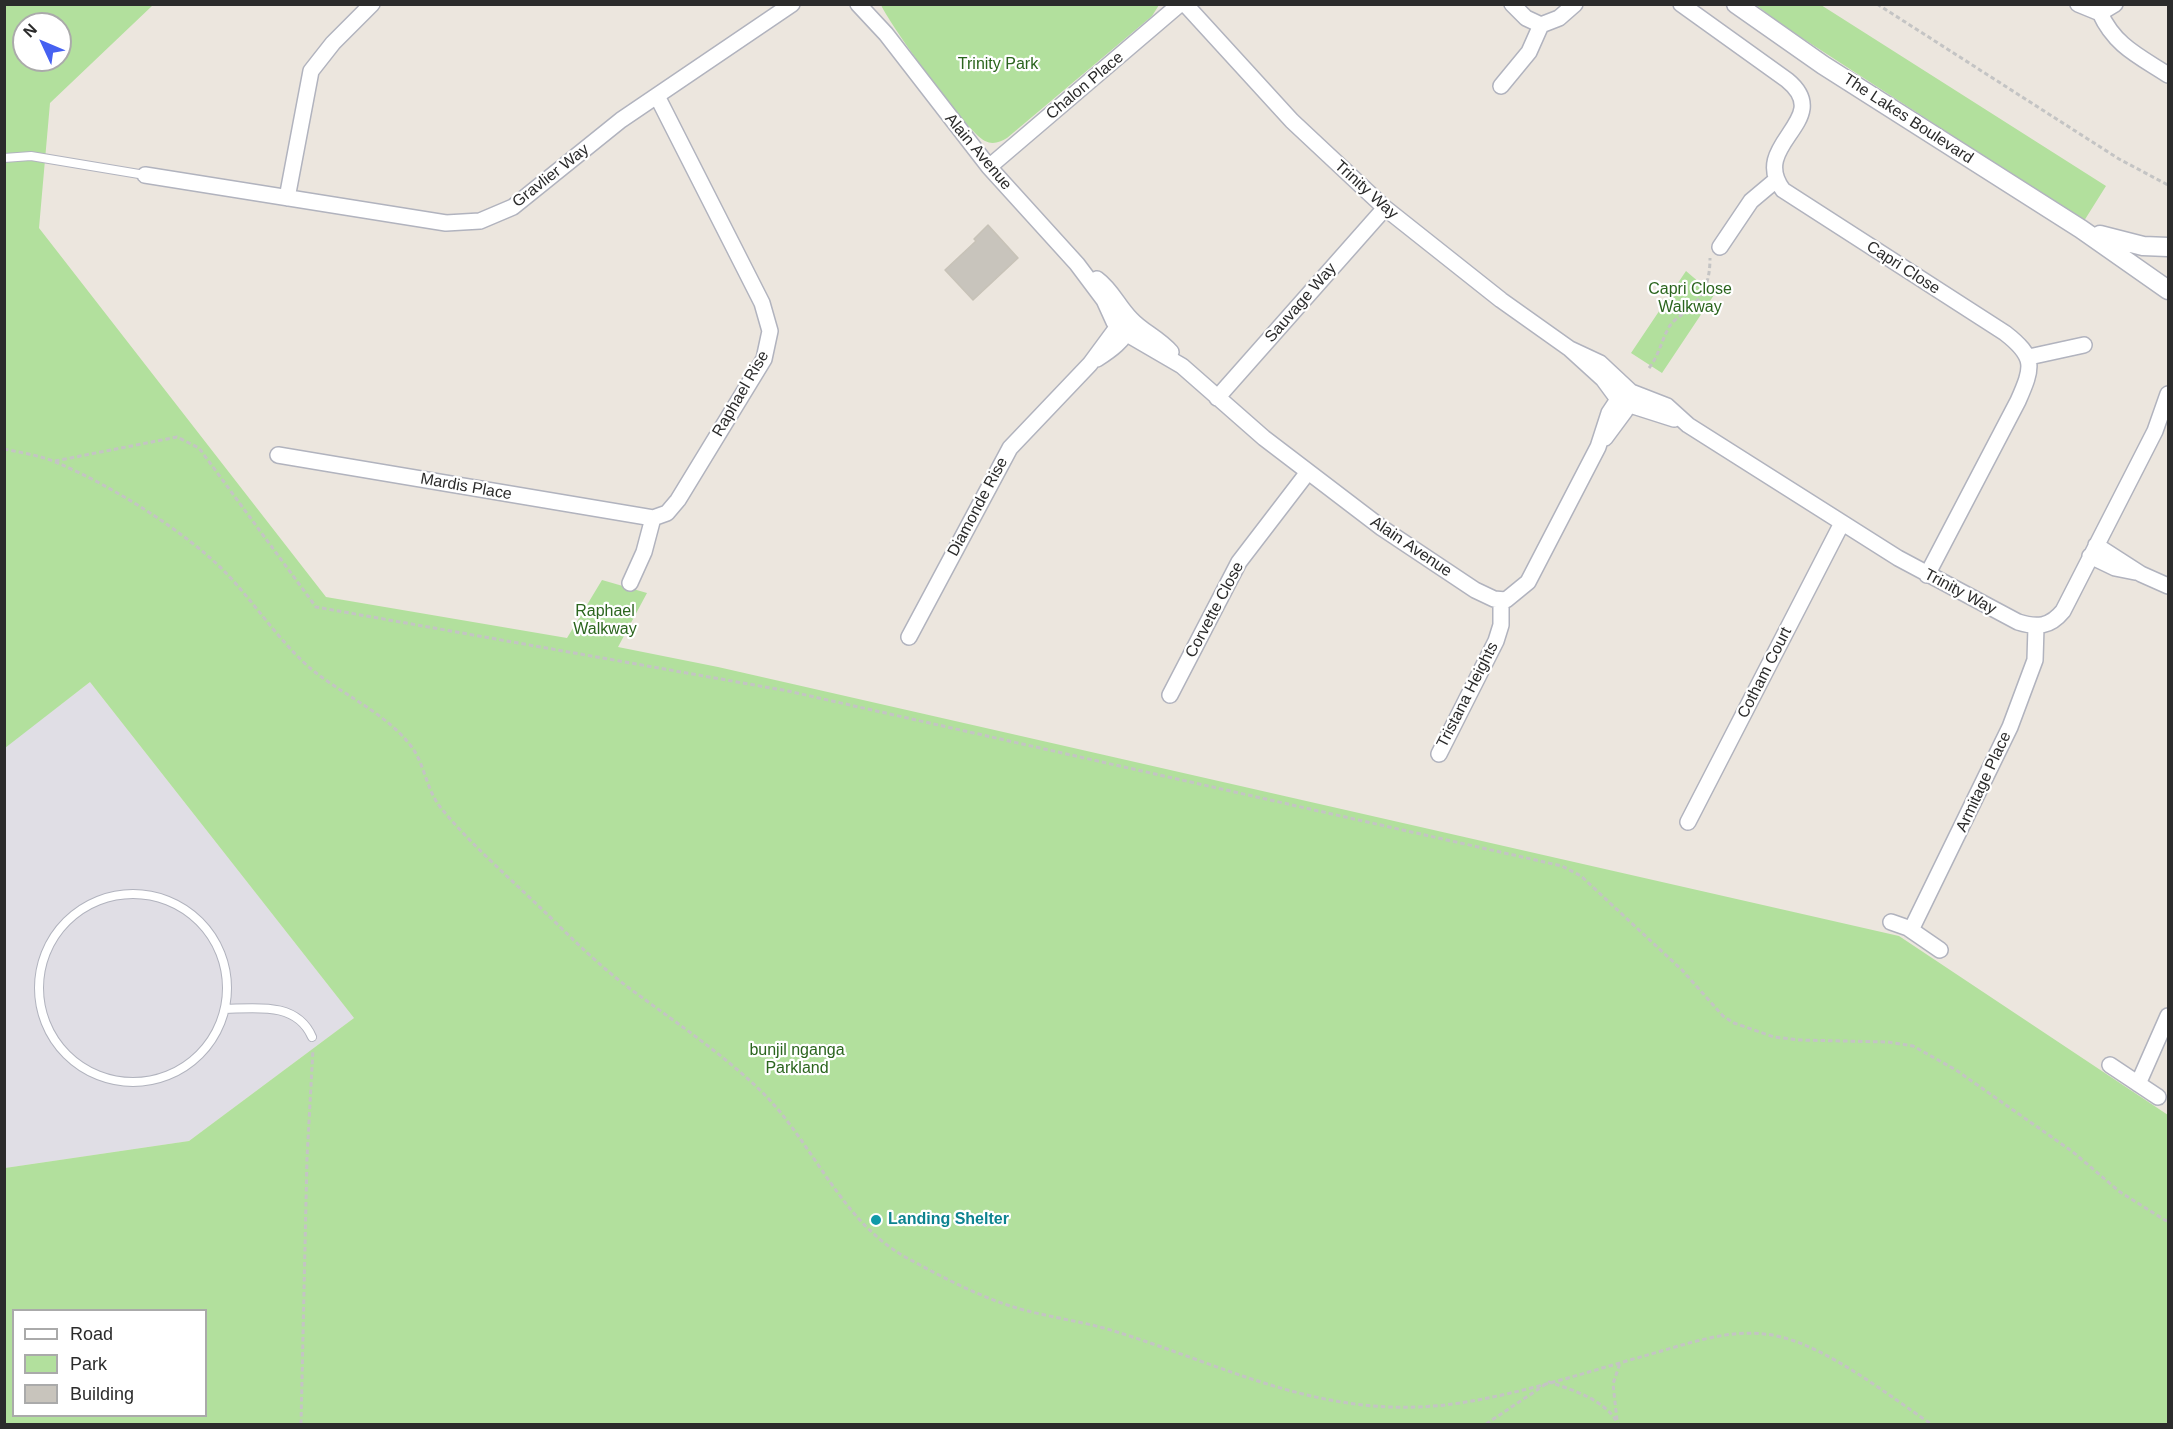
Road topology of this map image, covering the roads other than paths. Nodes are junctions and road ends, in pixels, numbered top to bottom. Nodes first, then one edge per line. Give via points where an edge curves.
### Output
1 (372, 4) edge
2 (804, 4) edge
3 (858, 4) edge
4 (874, 4) edge
5 (1180, 4) edge
6 (1185, 4) edge
7 (1512, 4) edge
8 (1575, 4) edge
9 (1681, 4) edge
10 (1736, 4) edge
11 (2078, 4) edge
12 (2115, 4) edge
13 (786, 10) edge
14 (2100, 13) junction
15 (1541, 25) junction
16 (886, 34) junction
17 (2169, 75) edge
18 (1501, 86) dead end
19 (657, 96) junction
20 (4, 158) edge
21 (989, 167) junction
22 (145, 175) joint
23 (1776, 180) junction
24 (287, 198) junction
25 (1385, 208) junction
26 (2081, 229) junction
27 (2169, 247) edge
28 (1715, 251) road end
29 (2169, 290) edge
30 (1126, 327) junction
31 (2084, 345) dead end
32 (2029, 357) junction
33 (2169, 394) edge
34 (1217, 398) junction
35 (1626, 399) junction
36 (2169, 413) edge
37 (2155, 431) junction
38 (278, 455) dead end
39 (1308, 472) junction
40 (653, 518) junction
41 (1842, 523) junction
42 (2093, 551) junction
43 (1927, 575) junction
44 (630, 583) dead end
45 (2169, 586) edge
46 (1501, 600) junction
47 (2036, 627) junction
48 (909, 637) dead end
49 (1170, 694) dead end
50 (1438, 754) dead end
51 (1688, 822) dead end
52 (1891, 922) dead end
53 (1911, 930) junction
54 (1940, 950) dead end
55 (226, 1009) junction
56 (2169, 1016) edge
57 (312, 1037) road end
58 (2110, 1065) dead end
59 (2138, 1084) junction
60 (2158, 1097) dead end

1 - 24 street via 311,71
2 - 13 street, Gravlier Way
3 - 16 street, Alain Avenue
4 - 16 street, Alain Avenue
5 - 21 street, Chalon Place
6 - 25 street, Trinity Way via 1292,121
7 - 15 street via 1526,18
8 - 15 street via 1550,24
9 - 23 street via 1787,80 1800,94 1799,119 1773,165
10 - 26 street, The Lakes Boulevard
11 - 14 street
12 - 14 street
13 - 19 street, Gravlier Way
14 - 17 street via 2119,43
15 - 18 street via 1529,52
16 - 21 street, Alain Avenue
19 - 24 street, Gravlier Way via 513,207 480,221 447,223
19 - 40 street, Raphael Rise via 762,303 770,331 764,359 678,500 667,513
20 - 22 lane via 31,156
21 - 30 street, Alain Avenue via 1077,264
22 - 24 street, Gravlier Way
23 - 28 street via 1751,201
23 - 32 street, Capri Close via 1793,197 2005,333
25 - 34 street, Sauvage Way
25 - 35 street, Trinity Way via 1501,300 1570,349 1600,363
26 - 27 street, The Lakes Boulevard via 2144,246
26 - 29 street, The Lakes Boulevard
30 - 34 street, Alain Avenue via 1182,366
30 - 48 street, Diamonde Rise via 1113,348 1090,364 1002,460
31 - 32 street
32 - 43 street via 2028,377 2018,401
33 - 37 street
34 - 39 street, Alain Avenue
35 - 41 street, Trinity Way via 1667,406 1688,425
35 - 46 street via 1620,420 1598,447 1528,582 1512,598
36 - 37 street
37 - 42 street
38 - 40 street, Mardis Place
39 - 46 street, Alain Avenue via 1429,560 1475,590
39 - 49 street, Corvette Close via 1239,562
40 - 44 street
41 - 43 street, Trinity Way
41 - 51 street, Cotham Court
42 - 45 street
42 - 47 street via 2062,611 2050,623
43 - 47 street, Trinity Way via 2018,622
46 - 50 street, Tristana Heights via 1501,625 1496,641
47 - 53 street, Armitage Place via 2035,660 2010,728
52 - 53 street
53 - 54 street
55 - 55 lane via 213,1038 192,1062 165,1077 133,1082 113,1079 75,1062 53,1039 41,1010 39,978 48,948 65,922 90,904 119,894 149,894 178,904 203,923 220,949 227,978
55 - 57 lane via 265,1007 292,1014 308,1027
56 - 59 street
58 - 59 street
59 - 60 street

